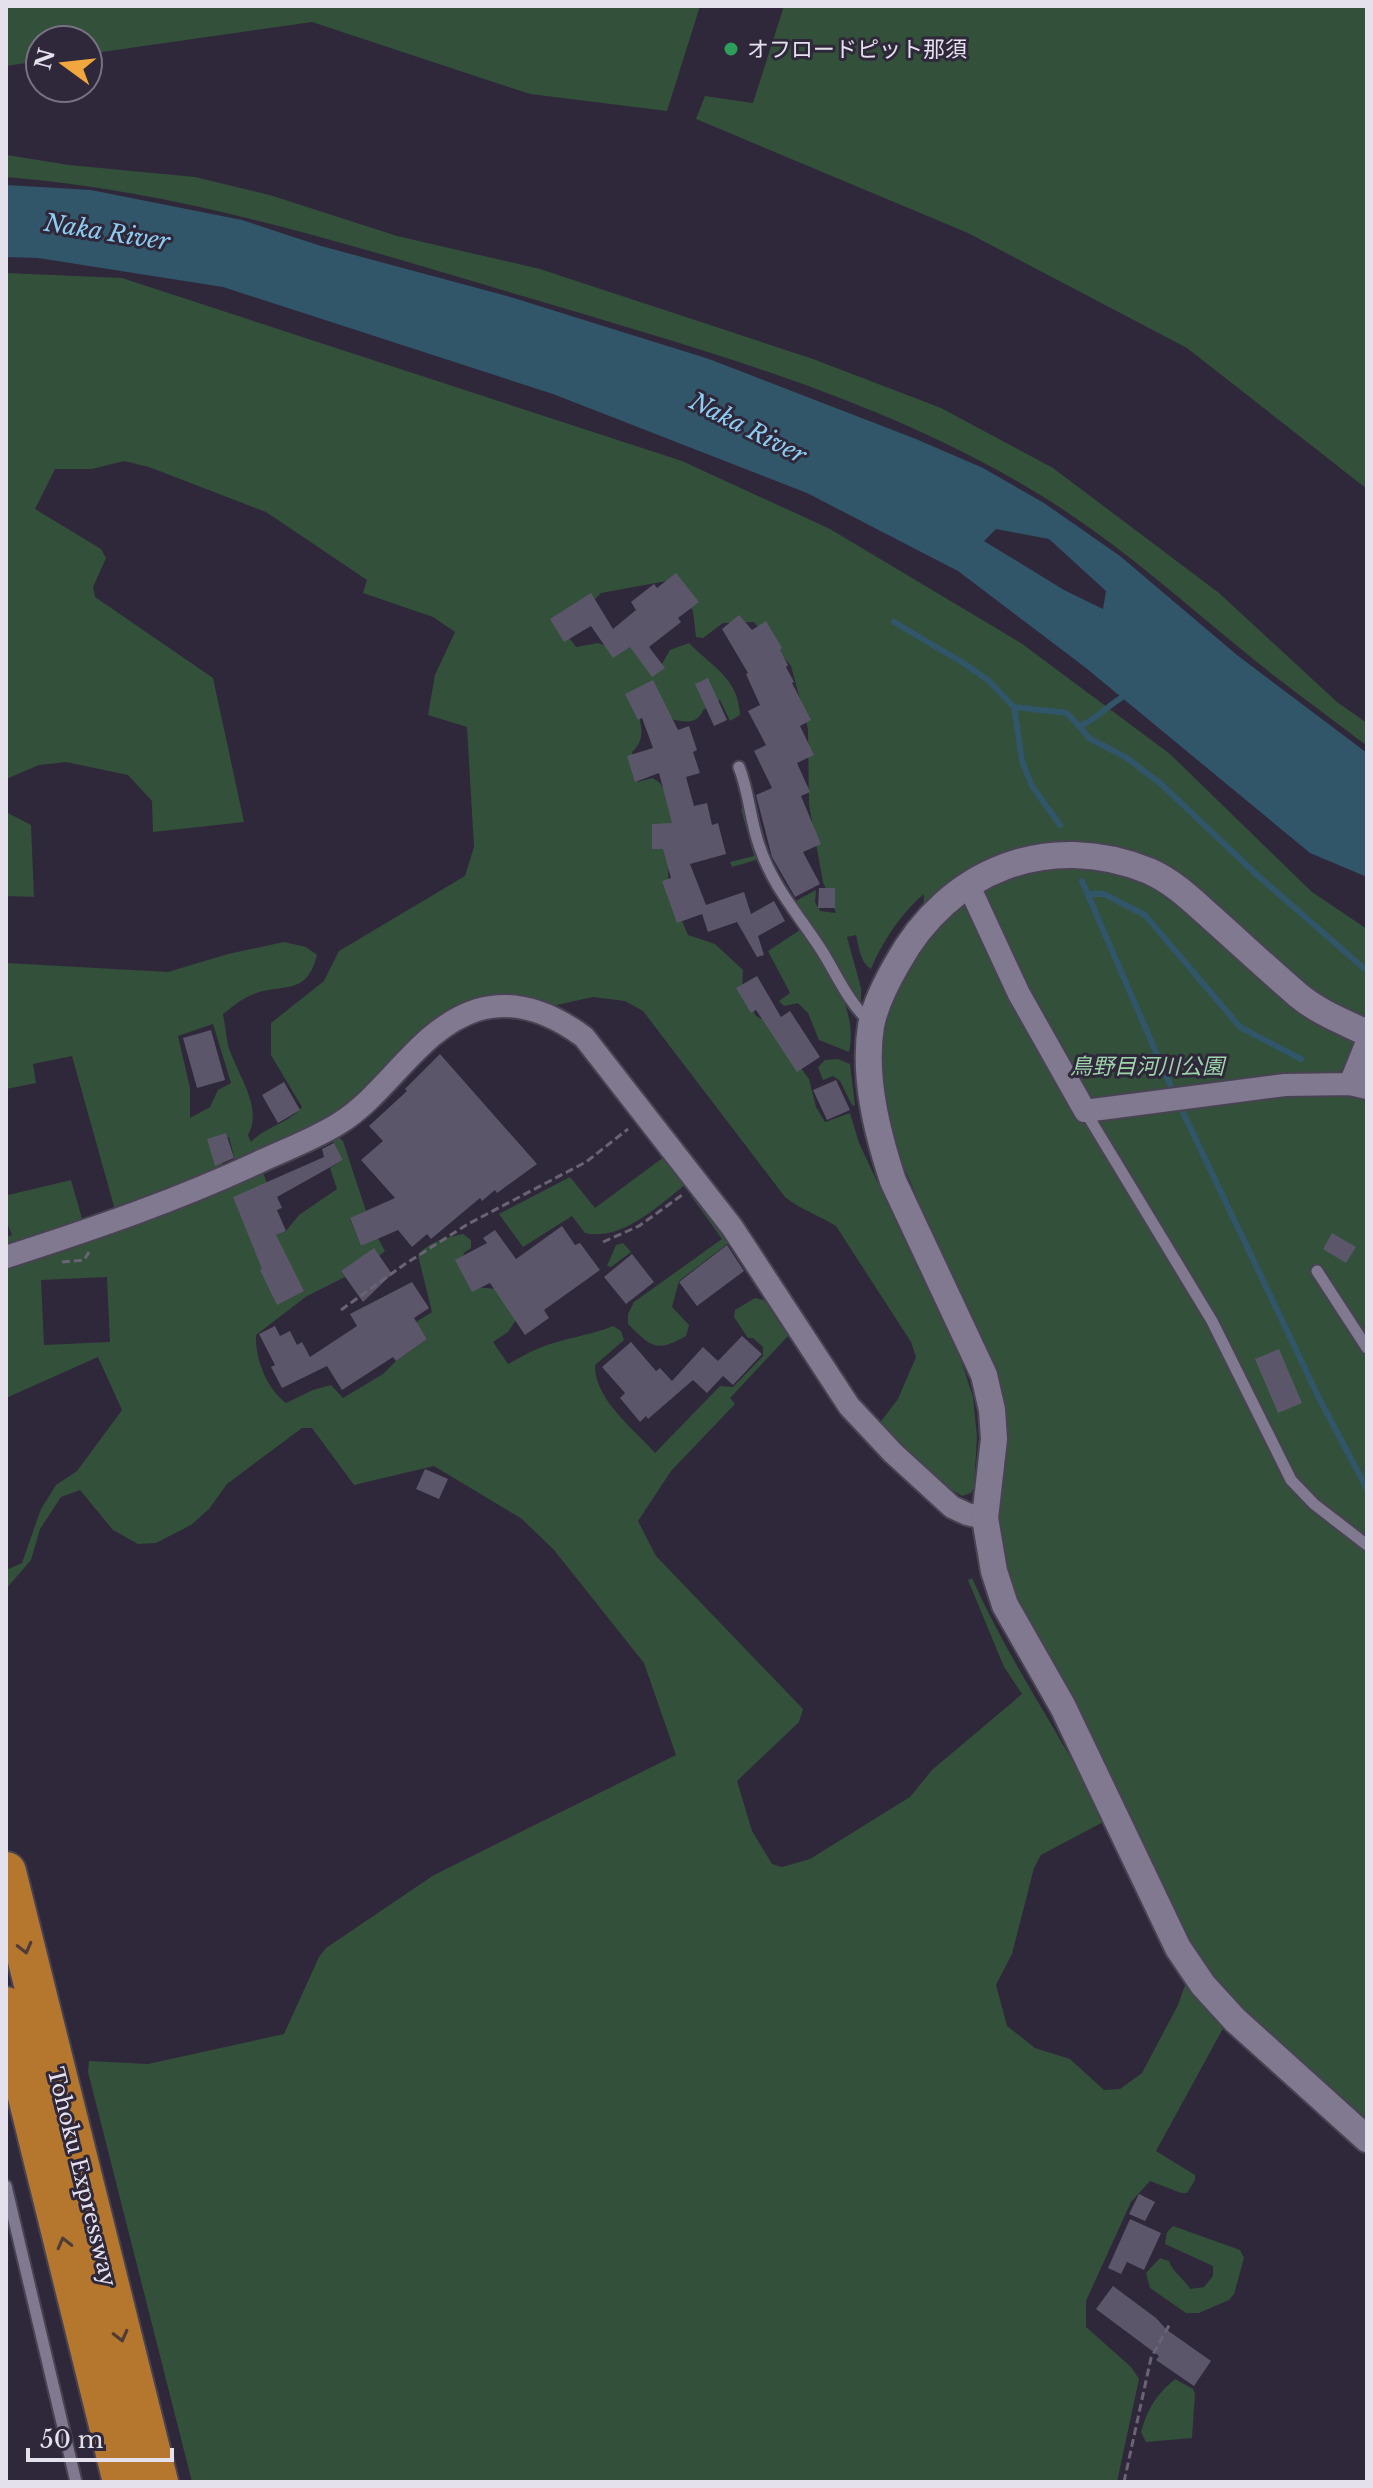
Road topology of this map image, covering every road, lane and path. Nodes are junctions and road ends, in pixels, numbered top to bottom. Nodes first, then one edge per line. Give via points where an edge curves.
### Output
1 (739, 767) dead end
2 (968, 884) junction
3 (871, 1023) junction
4 (1367, 1033) edge
5 (1367, 1042) edge
6 (1358, 1086) edge
7 (1085, 1111) junction
8 (645, 1116) junction
9 (698, 1184) junction
10 (603, 1242) dead end
11 (6, 1257) edge
12 (1317, 1271) dead end
13 (341, 1310) dead end
14 (1367, 1348) edge
15 (985, 1518) junction
16 (1367, 1545) edge
17 (6, 1872) edge
18 (6, 2007) edge
19 (1367, 2139) edge
20 (6, 2186) edge
21 (1171, 2322) dead end
22 (76, 2482) edge
23 (123, 2482) edge
24 (158, 2482) edge
25 (1124, 2482) edge

1 - 3 lane via 772,878 857,1010
2 - 3 street via 937,909 907,946
2 - 4 street via 1005,866 1072,853 1152,872 1180,889 1301,997
2 - 7 street via 1019,994
3 - 15 street via 868,1062 889,1170 984,1375 994,1439
5 - 6 street
6 - 7 street via 1285,1085
7 - 16 lane via 1212,1321 1291,1480
8 - 9 street
8 - 11 street via 584,1037 567,1024 520,1007 481,1009 436,1032 358,1109 323,1132 157,1207
8 - 13 path via 586,1162 468,1224
9 - 10 path via 639,1226
9 - 15 street via 849,1406 952,1507
12 - 14 lane
15 - 19 street via 1005,1605 1063,1707 1178,1948 1235,2020
17 -> 24 highway, Tohoku Expressway
23 -> 18 highway, Tohoku Expressway
20 - 22 lane
21 - 25 path via 1151,2358

